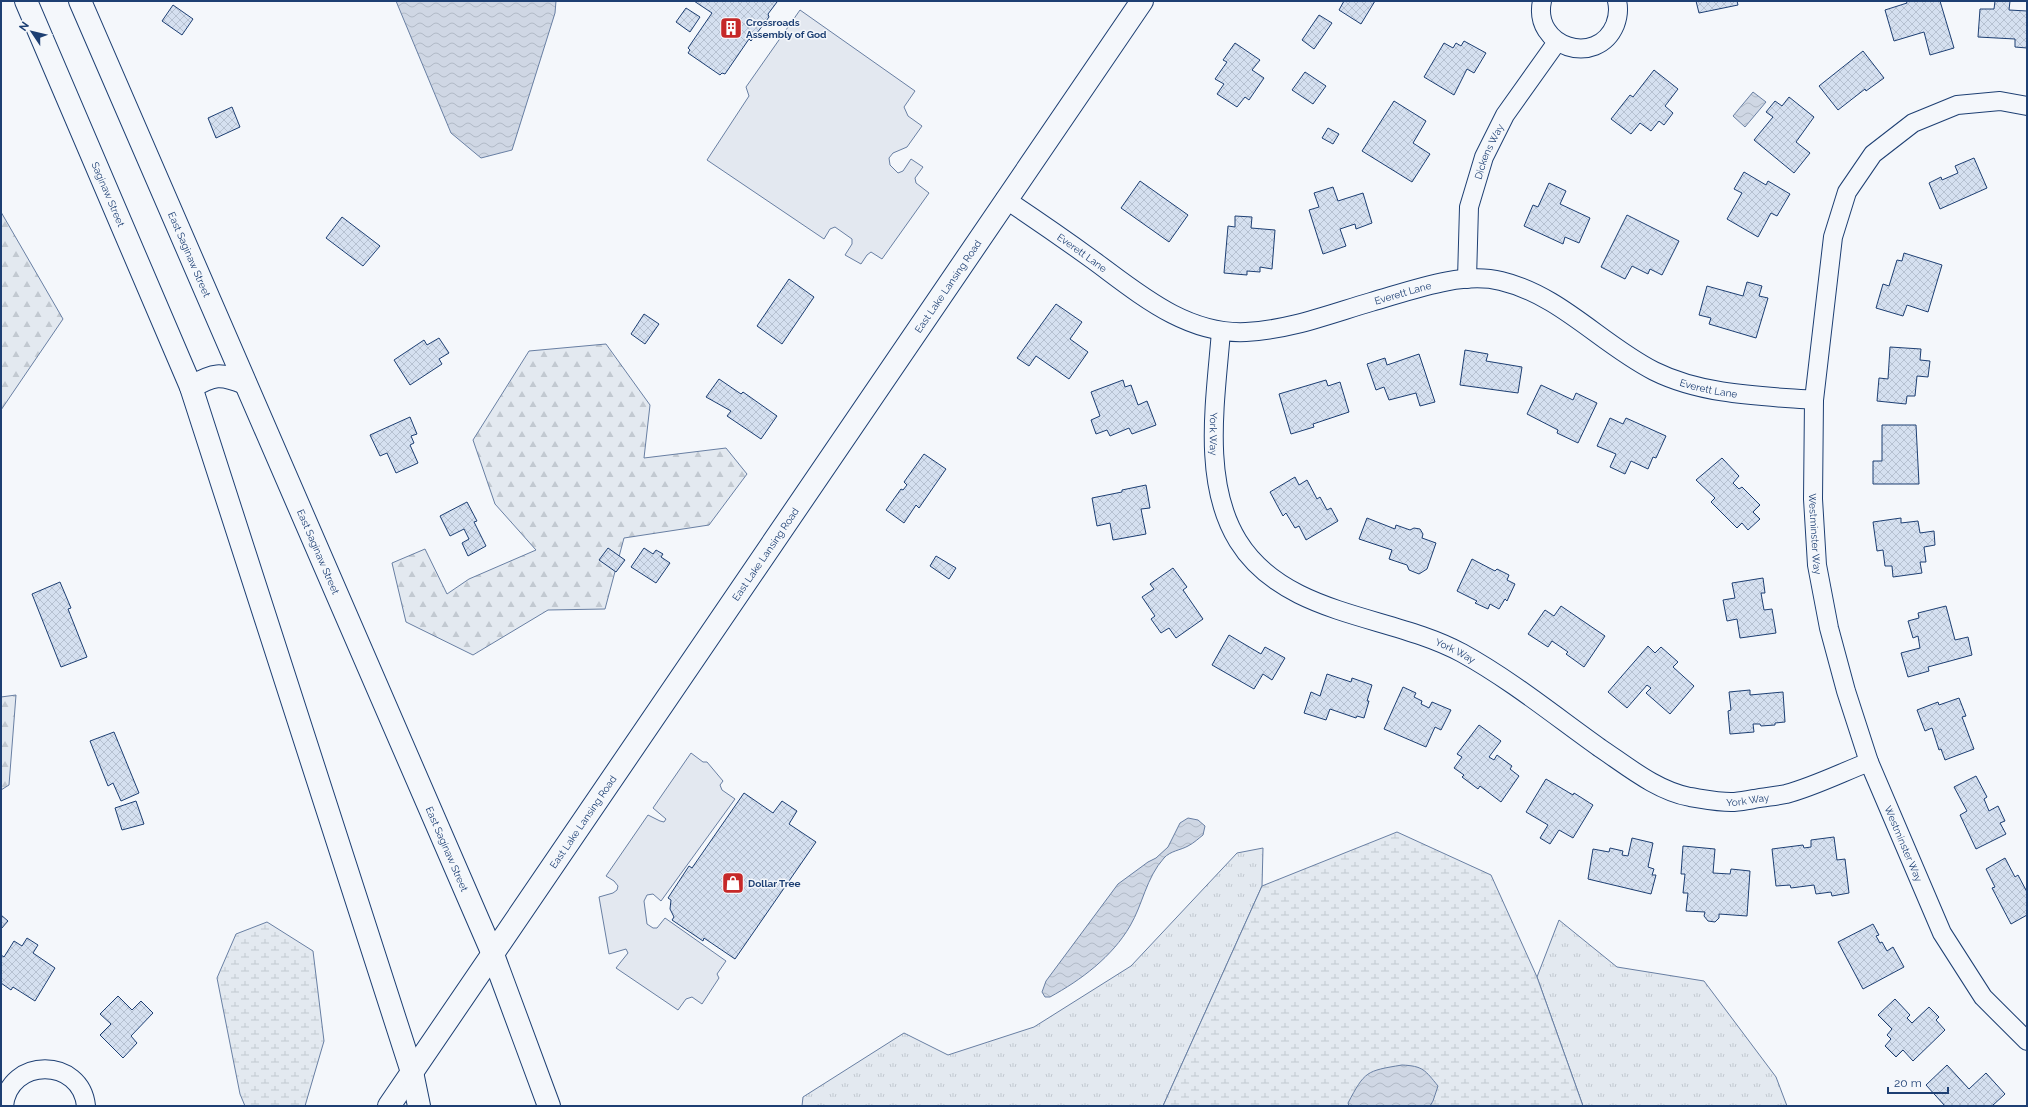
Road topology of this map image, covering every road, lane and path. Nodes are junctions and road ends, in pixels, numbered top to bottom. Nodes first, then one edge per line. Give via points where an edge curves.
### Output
1 (26, 1) edge
2 (80, 1) edge
3 (1142, 1) edge
4 (1542, 1) edge
5 (1617, 1) edge
6 (1557, 42) junction
7 (2027, 106) edge
8 (1005, 199) junction
9 (1467, 279) junction
10 (1220, 331) junction
11 (245, 383) junction
12 (191, 386) junction
13 (1814, 400) junction
14 (1869, 762) junction
15 (492, 952) junction
16 (2027, 1042) edge
17 (412, 1072) junction
18 (6, 1082) edge
19 (4, 1106) edge
20 (86, 1106) edge
21 (389, 1106) edge
22 (419, 1106) edge
23 (549, 1106) edge

1 - 12 main road, Saginaw Street
2 - 11 main road, East Saginaw Street
3 - 8 main road, East Lake Lansing Road
4 - 6 street via 1542,22
5 - 6 street via 1617,19 1604,40 1581,49 1569,48
6 - 9 street, Dickens Way via 1505,115 1484,157 1469,207
7 - 13 street, Westminster Way via 2000,101 1957,106 1912,123 1872,154 1847,192 1833,237
8 - 10 street, Everett Lane via 1171,314 1196,325
8 - 15 main road, East Lake Lansing Road
9 - 10 street, Everett Lane via 1424,286 1279,329
9 - 13 street, Everett Lane via 1500,280 1532,291 1653,371 1683,382 1717,390
10 - 14 street, York Way via 1213,454 1216,486 1225,515 1238,541 1255,562 1279,583 1315,602 1429,637 1462,653 1495,673 1623,764 1654,783 1687,796 1731,802 1787,794
11 - 12 main road via 222,376 209,376
11 - 15 main road, East Saginaw Street
12 - 17 main road
13 - 14 street, Westminster Way via 1813,499 1817,565 1829,628
14 - 16 street, Westminster Way via 1942,933 1984,997
15 - 17 main road, East Lake Lansing Road
15 - 23 main road, East Saginaw Street
17 - 21 main road, East Lake Lansing Road
17 - 22 main road
18 - 19 street
18 - 20 street via 33,1070 46,1068 59,1071 71,1078 80,1088

